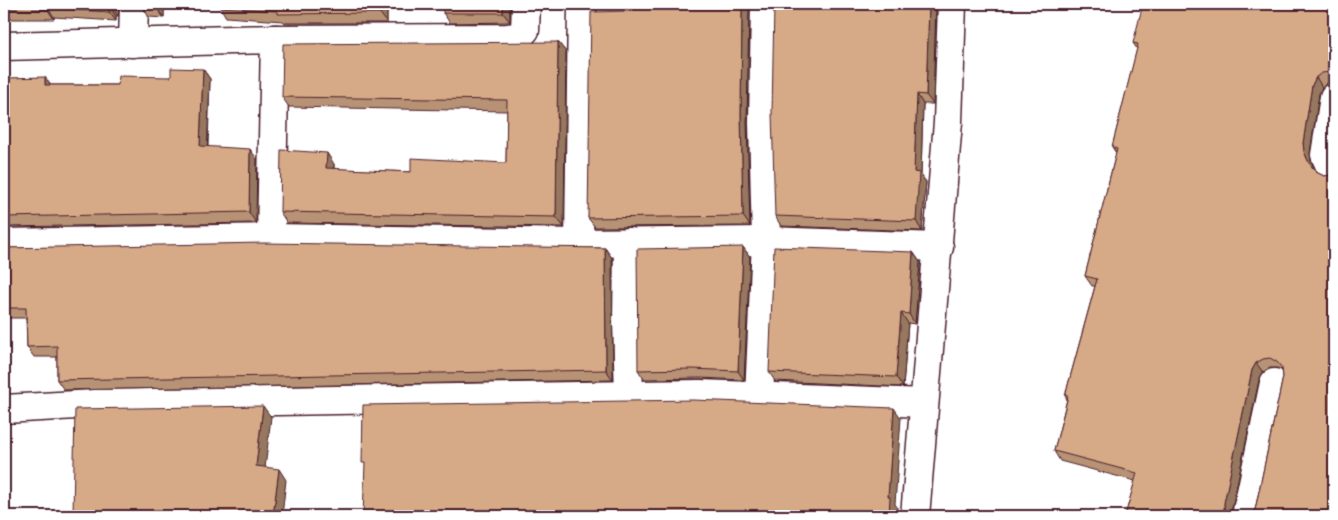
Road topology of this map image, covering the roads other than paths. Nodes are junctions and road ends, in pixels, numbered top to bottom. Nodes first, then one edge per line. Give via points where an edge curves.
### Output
1 (134, 4) edge
2 (526, 4) edge
3 (582, 4) edge
4 (765, 4) edge
5 (952, 4) edge
6 (274, 39) junction
7 (133, 42) junction
8 (4, 46) edge
9 (1334, 97) edge
10 (1334, 170) edge
11 (270, 238) junction
12 (628, 242) junction
13 (766, 242) junction
14 (4, 243) edge
15 (579, 243) junction
16 (939, 247) junction
17 (1274, 383) dead end
18 (629, 395) junction
19 (759, 397) junction
20 (924, 403) junction
21 (4, 409) edge
22 (915, 516) edge
23 (1246, 516) edge

1 - 7 street
2 - 6 street via 525,30 518,37
3 - 15 street
4 - 13 street via 762,124
5 - 16 street
6 - 7 street
6 - 11 street
7 - 8 street
9 - 10 street via 1325,155
11 - 14 street
11 - 15 street
12 - 13 street
12 - 15 street
12 - 18 street
13 - 16 street
13 - 19 street
16 - 20 street
17 - 23 street
18 - 19 street
18 - 21 street via 95,404
19 - 20 street
20 - 22 street

